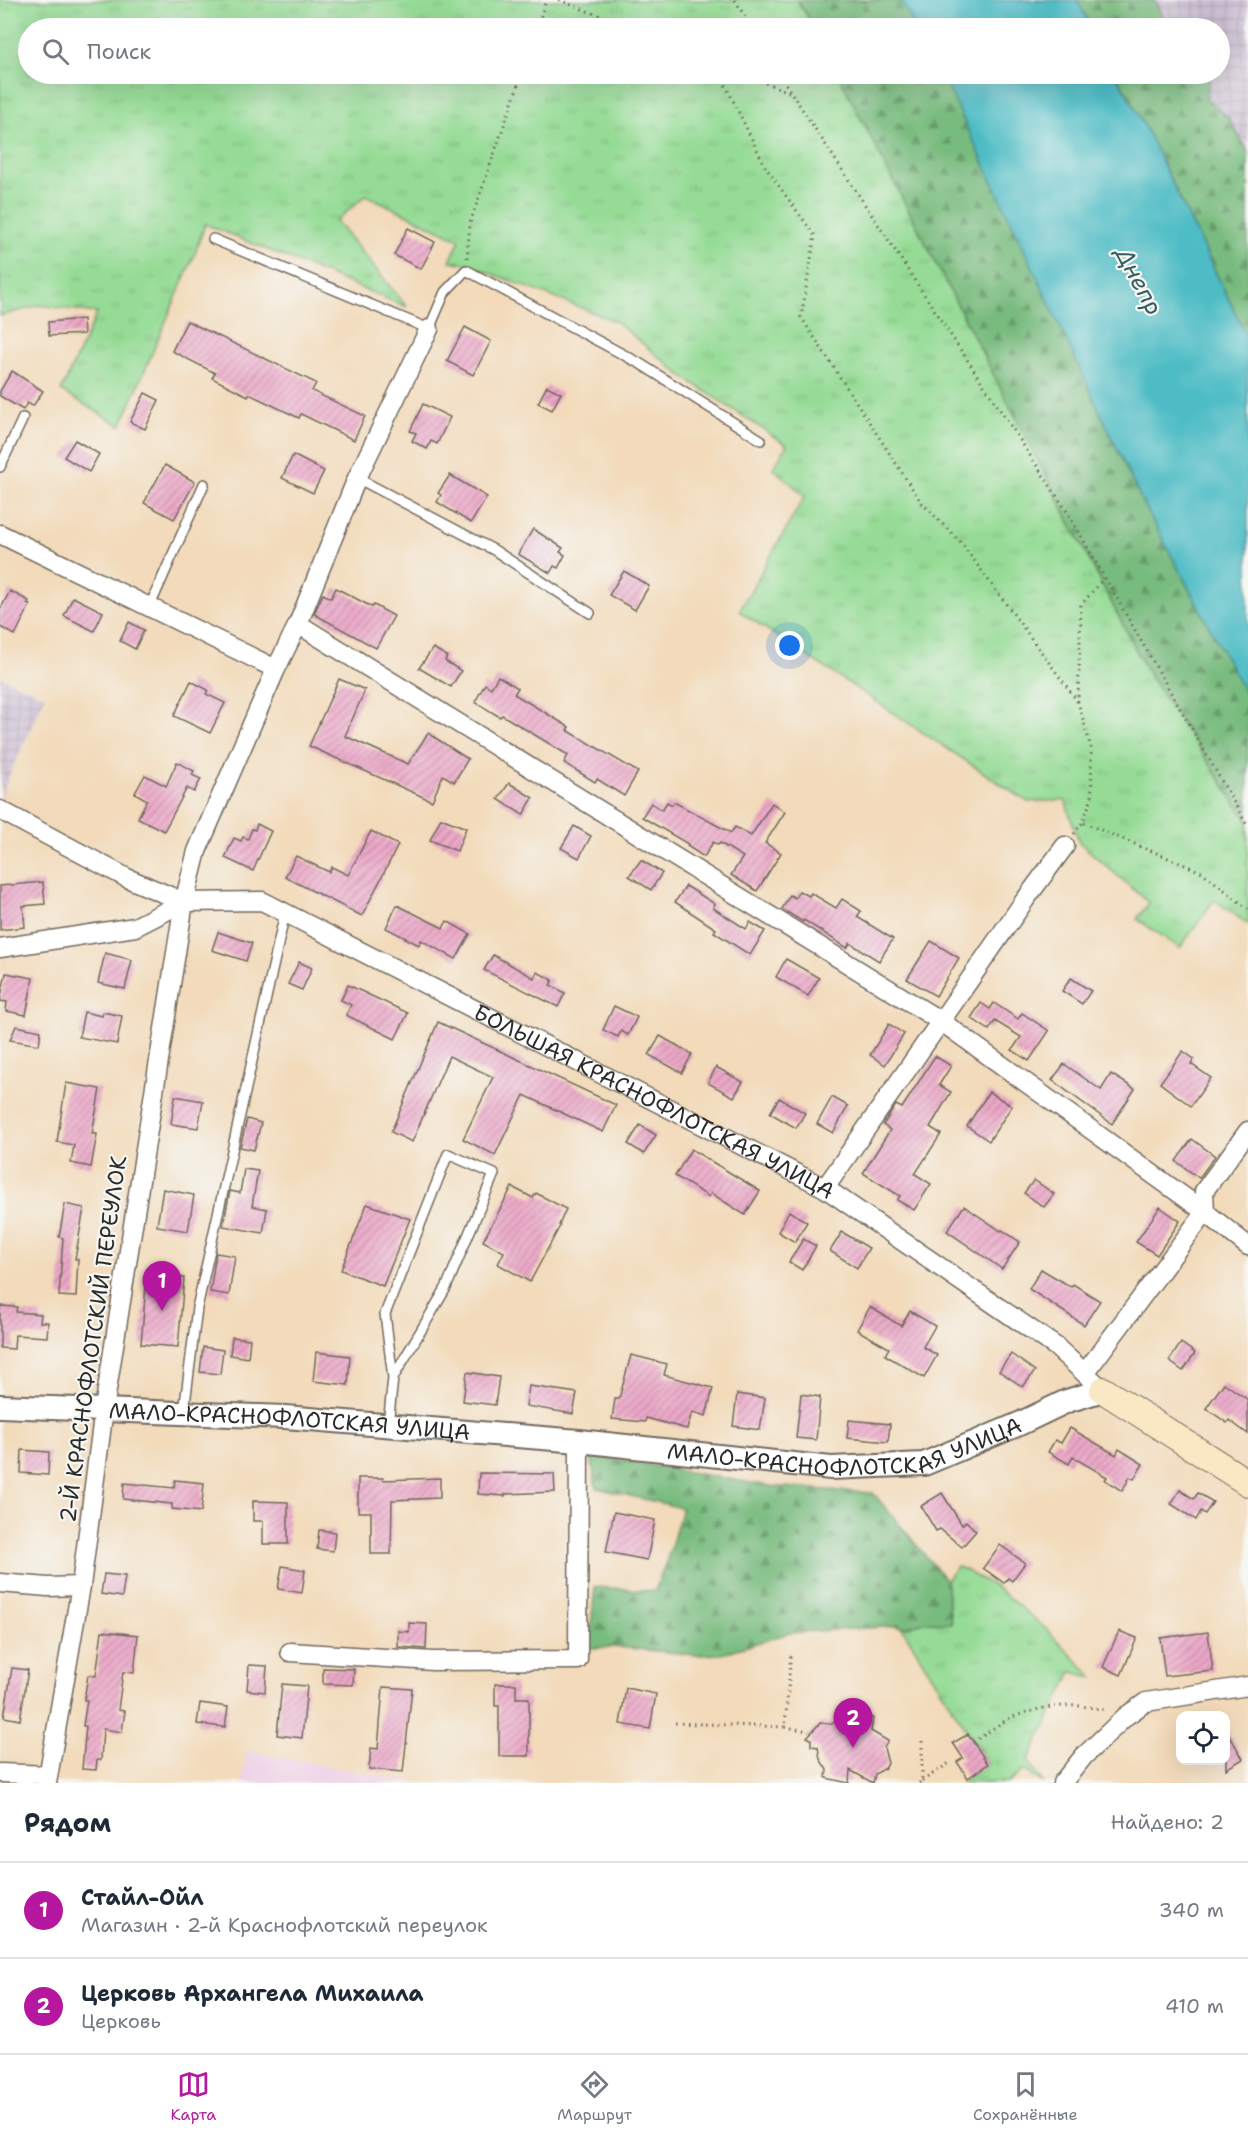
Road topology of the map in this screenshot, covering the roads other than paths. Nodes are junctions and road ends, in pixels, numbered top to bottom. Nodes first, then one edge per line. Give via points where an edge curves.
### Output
1 (213, 239) dead end
2 (429, 329) junction
3 (23, 417) dead end
4 (761, 440) dead end
5 (0, 467) edge
6 (357, 478) junction
7 (204, 484) dead end
8 (0, 534) edge
9 (149, 608) junction
10 (590, 613) dead end
11 (298, 624) junction
12 (276, 669) junction
13 (0, 810) edge
14 (1065, 846) road end
15 (184, 902) junction
16 (285, 913) junction
17 (0, 948) edge
18 (942, 1022) junction
19 (1248, 1131) edge
20 (825, 1188) junction
21 (1205, 1212) junction
22 (1248, 1246) edge
23 (393, 1378) junction
24 (1094, 1382) junction
25 (0, 1406) edge
26 (104, 1409) junction
27 (184, 1413) junction
28 (388, 1425) junction
29 (579, 1441) junction
30 (1248, 1483) edge
31 (0, 1582) edge
32 (81, 1586) junction
33 (290, 1652) dead end
34 (1248, 1686) edge
35 (0, 1773) edge
36 (47, 1779) edge
37 (1062, 1783) edge

1 - 2 lane
2 - 4 lane via 445,292 466,270 639,363
2 - 6 street, 2-Й КРАСНОФЛОТСКИЙ ПЕРЕУЛОК
3 - 5 lane
6 - 10 lane via 494,550
6 - 11 street, 2-Й КРАСНОФЛОТСКИЙ ПЕРЕУЛОК
7 - 9 lane
8 - 9 street
9 - 12 street
11 - 12 street, 2-Й КРАСНОФЛОТСКИЙ ПЕРЕУЛОК
11 - 18 street
12 - 15 street, 2-Й КРАСНОФЛОТСКИЙ ПЕРЕУЛОК via 197,851
13 - 15 street via 127,878
14 - 18 street
15 - 16 street, БОЛЬШАЯ КРАСНОФЛОТСКАЯ УЛИЦА via 262,901
15 - 17 street, БОЛЬШАЯ КРАСНОФЛОТСКАЯ УЛИЦА via 135,927
15 - 26 street, 2-Й КРАСНОФЛОТСКИЙ ПЕРЕУЛОК
16 - 20 street, БОЛЬШАЯ КРАСНОФЛОТСКАЯ УЛИЦА
16 - 27 lane via 197,1308
18 - 20 street
18 - 21 street
19 - 21 street via 1204,1191
20 - 24 street, БОЛЬШАЯ КРАСНОФЛОТСКАЯ УЛИЦА via 1055,1346
21 - 22 street
21 - 24 street
23 - 23 lane via 446,1288 494,1174 448,1154 385,1314
23 - 28 lane
24 - 29 street, МАЛО-КРАСНОФЛОТСКАЯ УЛИЦА via 1067,1401 924,1464 831,1468
24 - 30 main road, БОЛЬШАЯ КРАСНОФЛОТСКАЯ УЛИЦА
25 - 26 street, МАЛО-КРАСНОФЛОТСКАЯ УЛИЦА
26 - 27 street, МАЛО-КРАСНОФЛОТСКАЯ УЛИЦА
26 - 32 street, 2-Й КРАСНОФЛОТСКИЙ ПЕРЕУЛОК
27 - 28 street, МАЛО-КРАСНОФЛОТСКАЯ УЛИЦА
28 - 29 street, МАЛО-КРАСНОФЛОТСКАЯ УЛИЦА
29 - 33 street via 578,1660 433,1661
31 - 32 street
32 - 36 street, 2-Й КРАСНОФЛОТСКИЙ ПЕРЕУЛОК
34 - 37 street via 1146,1702 1084,1756
35 - 36 street

